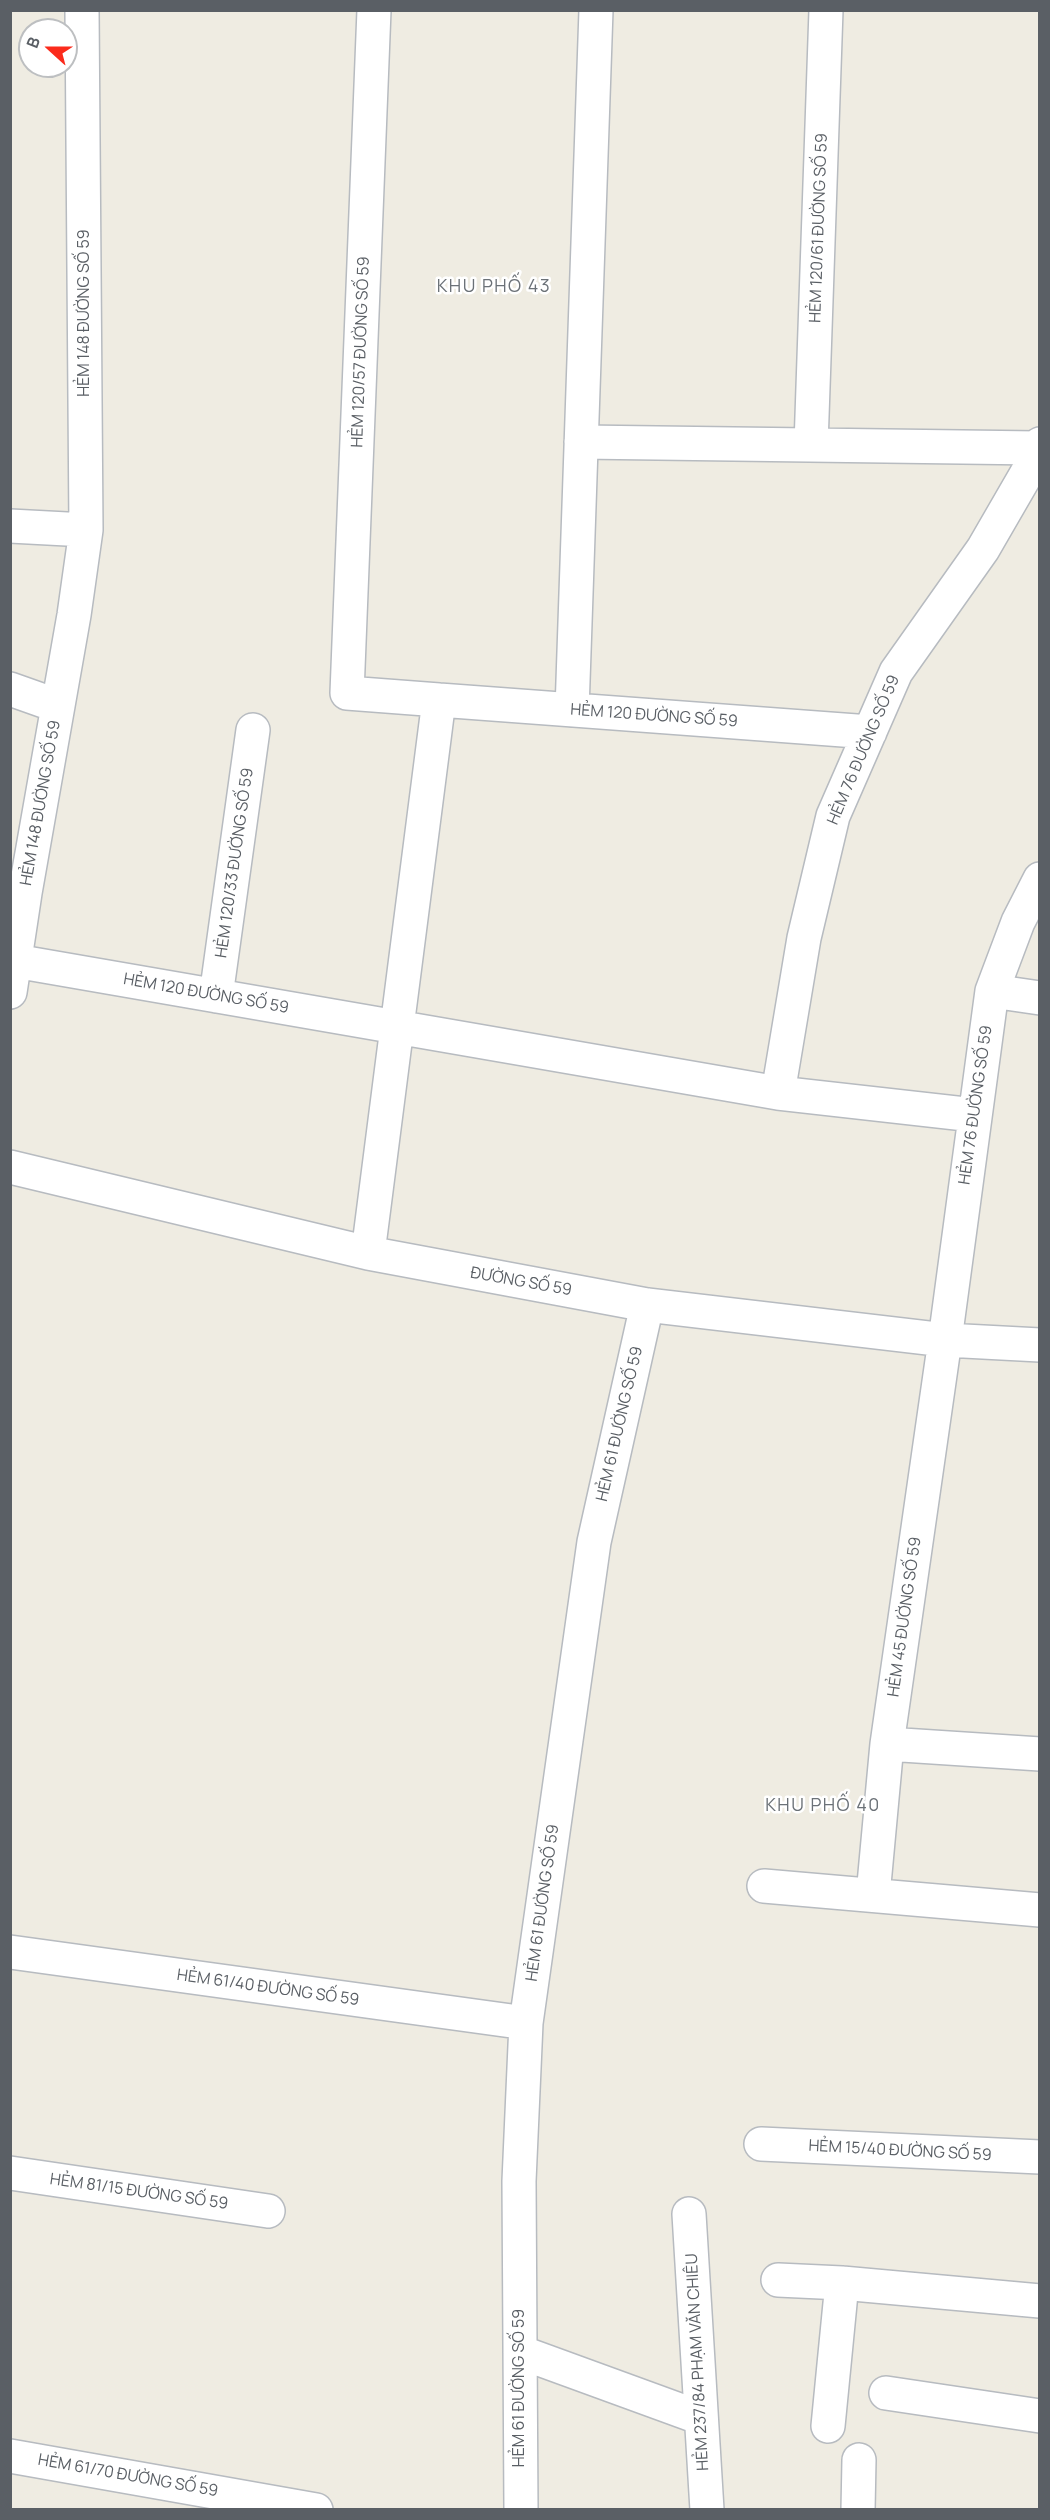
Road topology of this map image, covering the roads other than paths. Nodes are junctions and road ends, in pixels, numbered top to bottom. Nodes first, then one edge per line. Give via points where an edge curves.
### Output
1 (82, 10) edge
2 (374, 10) edge
3 (596, 10) edge
4 (826, 10) edge
5 (581, 442) junction
6 (811, 445) junction
7 (1039, 446) edge
8 (10, 526) edge
9 (86, 530) junction
10 (10, 689) edge
11 (347, 693) joint
12 (440, 700) junction
13 (58, 706) junction
14 (572, 710) junction
15 (253, 730) dead end
16 (870, 732) junction
17 (1040, 879) edge
18 (18, 891) edge
19 (13, 977) edge
20 (992, 992) junction
21 (216, 996) junction
22 (1040, 998) edge
23 (397, 1027) junction
24 (778, 1093) junction
25 (974, 1115) junction
26 (10, 1167) edge
27 (368, 1253) junction
28 (647, 1305) junction
29 (945, 1340) junction
30 (1040, 1345) edge
31 (887, 1744) junction
32 (1040, 1754) edge
33 (764, 1886) dead end
34 (873, 1895) junction
35 (1040, 1910) edge
36 (10, 1952) edge
37 (526, 2023) junction
38 (760, 2144) dead end
39 (1040, 2157) edge
40 (10, 2174) edge
41 (268, 2211) dead end
42 (689, 2214) dead end
43 (778, 2280) dead end
44 (842, 2283) junction
45 (1040, 2301) edge
46 (520, 2352) junction
47 (886, 2393) dead end
48 (1040, 2416) edge
49 (701, 2418) junction
50 (828, 2426) dead end
51 (10, 2456) edge
52 (860, 2460) dead end
53 (316, 2510) edge
54 (521, 2510) edge
55 (707, 2510) edge
56 (858, 2510) edge

1 - 9 street, HẺM 148 ĐƯỜNG SỐ 59
2 - 11 street, HẺM 120/57 ĐƯỜNG SỐ 59
3 - 5 street
4 - 6 street, HẺM 120/61 ĐƯỜNG SỐ 59
5 - 6 street
5 - 14 street
6 - 7 street
7 - 16 street, HẺM 76 ĐƯỜNG SỐ 59 via 983,549 896,672
8 - 9 street
9 - 13 street, HẺM 148 ĐƯỜNG SỐ 59
10 - 13 street
11 - 12 street, HẺM 120 ĐƯỜNG SỐ 59
12 - 14 street, HẺM 120 ĐƯỜNG SỐ 59
12 - 23 street
13 - 18 street, HẺM 148 ĐƯỜNG SỐ 59
14 - 16 street, HẺM 120 ĐƯỜNG SỐ 59
15 - 21 street, HẺM 120/33 ĐƯỜNG SỐ 59
16 - 24 street, HẺM 76 ĐƯỜNG SỐ 59 via 833,816 804,938
17 - 20 street, HẺM 76 ĐƯỜNG SỐ 59 via 1018,922
18 - 19 street, HẺM 148 ĐƯỜNG SỐ 59
19 - 21 street, HẺM 120 ĐƯỜNG SỐ 59
20 - 22 street
20 - 25 street, HẺM 76 ĐƯỜNG SỐ 59
21 - 23 street, HẺM 120 ĐƯỜNG SỐ 59
23 - 24 street, HẺM 76 ĐƯỜNG SỐ 59
23 - 27 street
24 - 25 street, HẺM 76 ĐƯỜNG SỐ 59
25 - 29 street, HẺM 76 ĐƯỜNG SỐ 59
26 - 27 street, ĐƯỜNG SỐ 59
27 - 28 street, ĐƯỜNG SỐ 59
28 - 29 street, ĐƯỜNG SỐ 59
28 - 37 street, HẺM 61 ĐƯỜNG SỐ 59 via 594,1542
29 - 30 street, ĐƯỜNG SỐ 59
29 - 31 street, HẺM 45 ĐƯỜNG SỐ 59
31 - 32 street
31 - 34 street, HẺM 45 ĐƯỜNG SỐ 59
33 - 34 street
34 - 35 street
36 - 37 street, HẺM 61/40 ĐƯỜNG SỐ 59
37 - 46 street, HẺM 61 ĐƯỜNG SỐ 59 via 519,2181
38 - 39 street, HẺM 15/40 ĐƯỜNG SỐ 59
40 - 41 street, HẺM 81/15 ĐƯỜNG SỐ 59
42 - 49 street, HẺM 237/84 PHẠM VĂN CHIÊU
43 - 44 street
44 - 45 street
44 - 50 street
46 - 49 street
46 - 54 street, HẺM 61 ĐƯỜNG SỐ 59
47 - 48 street
49 - 55 street, HẺM 237/84 PHẠM VĂN CHIÊU
51 - 53 street, HẺM 61/70 ĐƯỜNG SỐ 59
52 - 56 street

